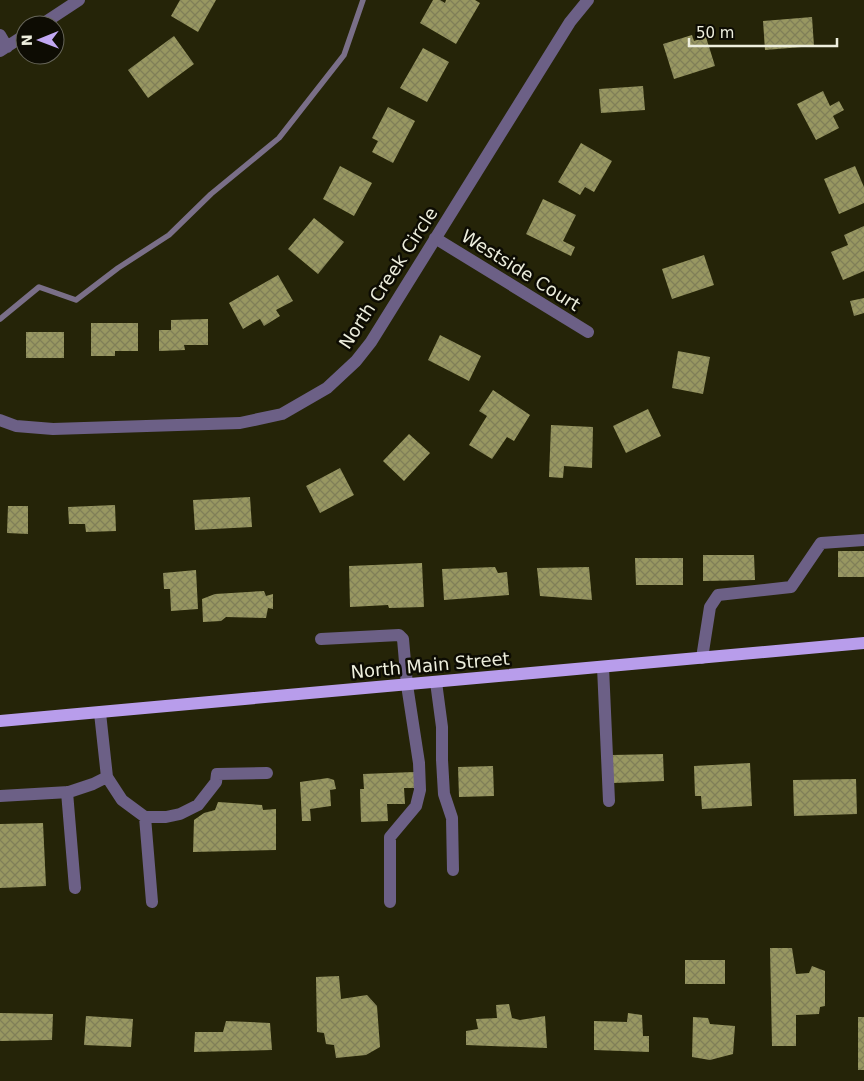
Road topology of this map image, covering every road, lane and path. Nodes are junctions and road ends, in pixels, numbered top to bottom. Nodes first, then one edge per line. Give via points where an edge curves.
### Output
1 (79, 0) edge
2 (588, 0) edge
3 (56, 15) edge
4 (0, 35) edge
5 (15, 42) edge
6 (4, 49) edge
7 (435, 238) junction
8 (588, 332) dead end
9 (0, 420) edge
10 (864, 540) edge
11 (321, 639) dead end
12 (864, 643) edge
13 (702, 658) junction
14 (603, 667) junction
15 (436, 682) junction
16 (407, 685) junction
17 (100, 713) junction
18 (0, 721) edge
19 (267, 773) dead end
20 (107, 777) junction
21 (67, 792) junction
22 (0, 796) edge
23 (609, 801) dead end
24 (146, 817) junction
25 (453, 870) dead end
26 (75, 888) dead end
27 (152, 902) dead end
28 (390, 902) dead end

1 - 3 street
2 - 7 street, North Creek Circle via 570,22
4 - 6 street
5 - 6 street
7 - 8 street, Westside Court
7 - 9 street, North Creek Circle via 356,361 326,388 282,414 240,423 53,430 16,426
10 - 13 street via 821,543 792,587 718,596 710,606
11 - 16 street via 401,635
12 - 13 main road, North Main Street
13 - 14 main road, North Main Street
14 - 15 main road, North Main Street
14 - 23 street
15 - 16 main road, North Main Street
15 - 25 street via 442,727 444,794 452,818
16 - 17 main road, North Main Street
16 - 28 street via 420,790 416,806 390,837
17 - 18 main road, North Main Street
17 - 20 street
19 - 24 street via 217,774 216,782 198,805 180,814
20 - 21 street
20 - 24 street via 122,800
21 - 22 street
21 - 26 street
24 - 27 street

